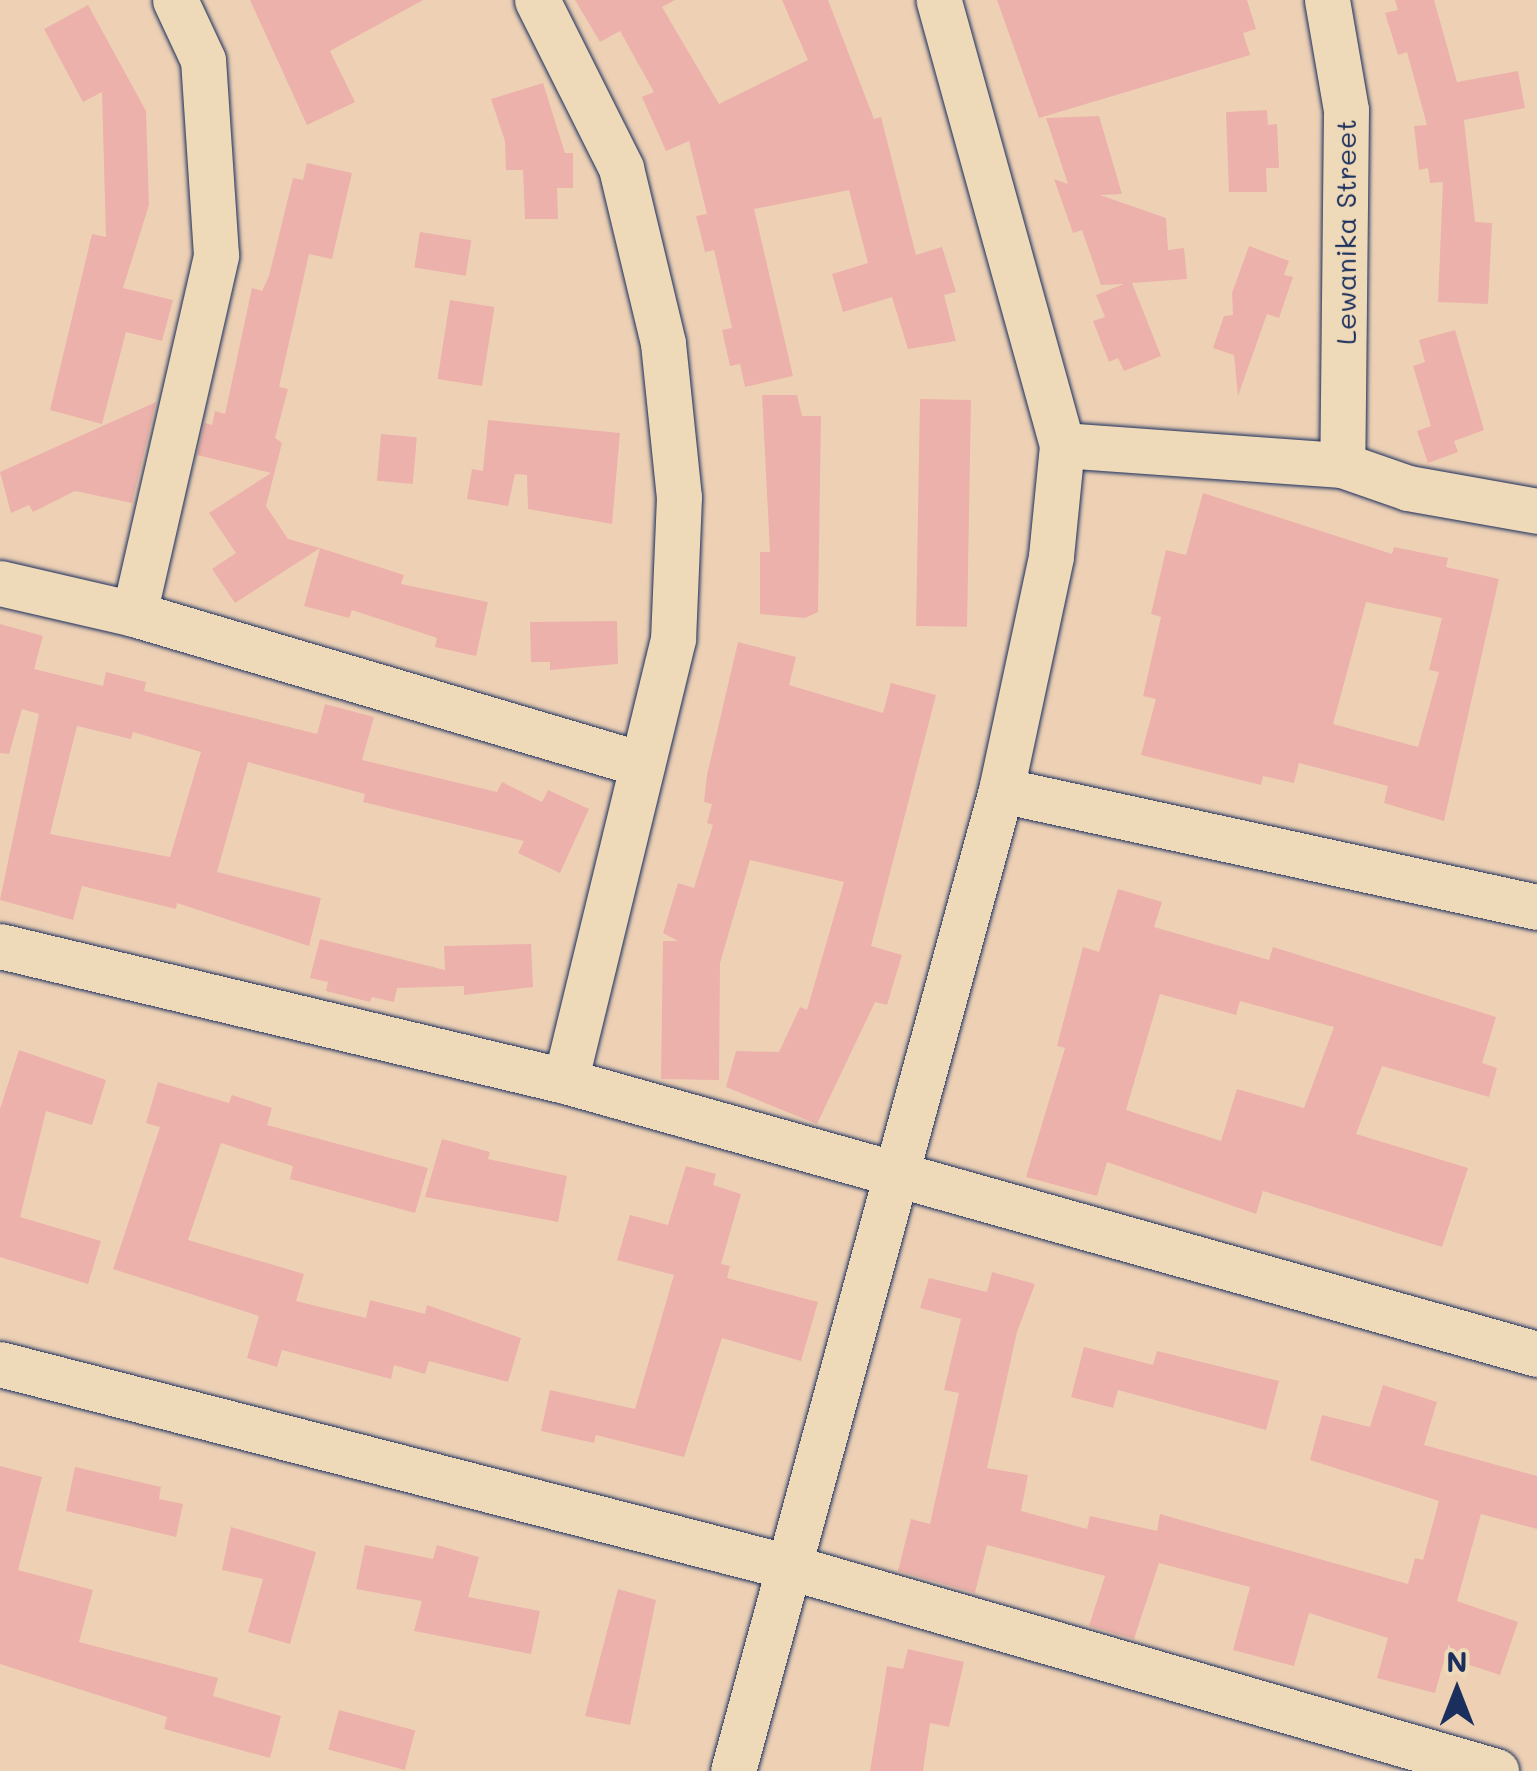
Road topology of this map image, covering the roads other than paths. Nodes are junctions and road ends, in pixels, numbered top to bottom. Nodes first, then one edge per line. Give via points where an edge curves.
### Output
1 (175, 0) edge
2 (538, 0) edge
3 (940, 0) edge
4 (1327, 0) edge
5 (1062, 445) junction
6 (1342, 465) junction
7 (1537, 511) edge
8 (0, 583) edge
9 (134, 614) junction
10 (641, 764) junction
11 (1001, 790) junction
12 (1537, 906) edge
13 (0, 946) edge
14 (565, 1082) junction
15 (895, 1176) junction
16 (1537, 1354) edge
17 (0, 1364) edge
18 (793, 1568) junction
19 (734, 1771) edge
20 (1496, 1771) edge

1 - 9 street via 203,60 216,255
2 - 10 street via 620,168 662,343 679,497 673,639
3 - 5 street
4 - 6 street, Lewanika Street via 1346,110
5 - 6 street
5 - 11 street via 1052,556
6 - 7 street via 1408,488
8 - 9 street
9 - 10 street
10 - 14 street
11 - 12 street
11 - 15 street
13 - 14 street
14 - 15 street
15 - 16 street
15 - 18 street
17 - 18 street
18 - 19 street
18 - 20 street

